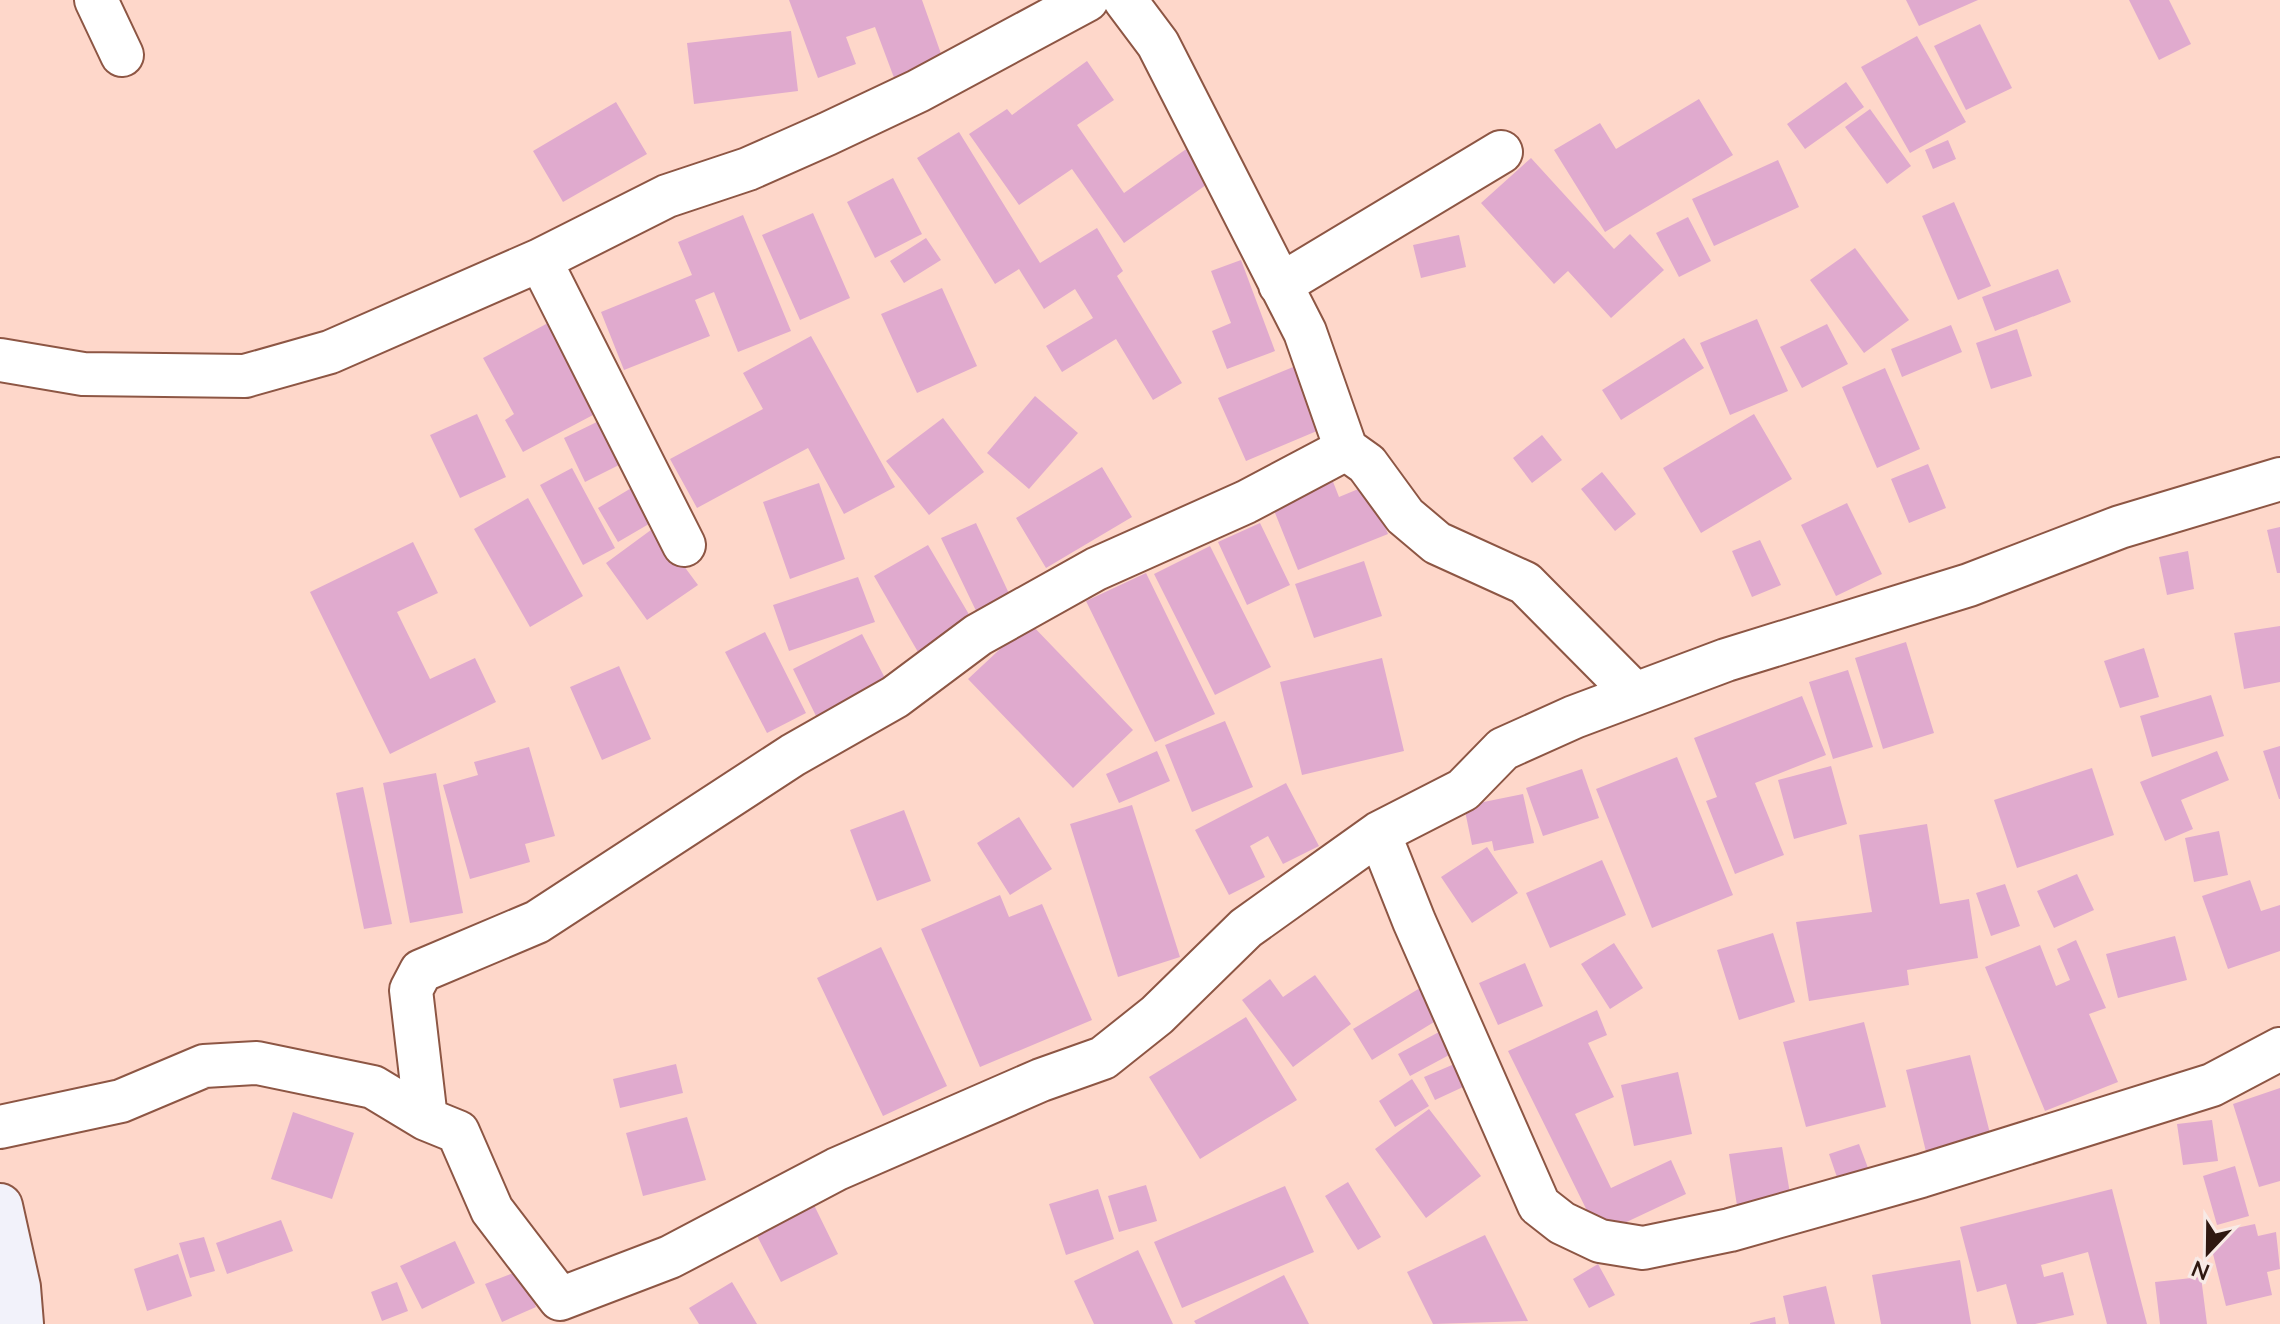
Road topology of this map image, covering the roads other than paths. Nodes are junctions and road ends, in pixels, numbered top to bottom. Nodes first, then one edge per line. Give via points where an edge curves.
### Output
1 (96, 0) edge
2 (1087, 0) edge
3 (1125, 0) edge
4 (122, 55) dead end
5 (1501, 152) dead end
6 (540, 260) junction
7 (1280, 285) junction
8 (0, 360) edge
9 (1346, 449) junction
10 (2280, 479) edge
11 (684, 545) dead end
12 (1635, 694) junction
13 (1379, 833) junction
14 (2280, 1049) edge
15 (426, 1119) junction
16 (0, 1127) edge
17 (0, 1206) edge
18 (565, 1312) edge
19 (21, 1324) edge

1 - 4 street
2 - 6 street via 853,122 748,169 667,196
3 - 7 street via 1158,44
5 - 7 street
6 - 8 street via 330,352 245,376 83,374
6 - 11 street
7 - 9 street via 1305,332
9 - 12 street via 1367,464 1405,516 1437,543 1525,583
9 - 15 street via 1246,502 1096,569 978,635 895,697 793,755 537,922 421,971 411,990
10 - 12 street via 2120,527 1969,585 1726,660
12 - 13 street via 1503,749 1463,790
13 - 14 street via 1539,1205 1600,1241 1643,1248 1730,1230 2212,1085
13 - 18 street via 1246,928 1157,1015 1103,1058 837,1169
15 - 16 street via 373,1087 257,1063 204,1066 121,1101
15 - 18 street via 458,1132 492,1210
17 - 19 street

